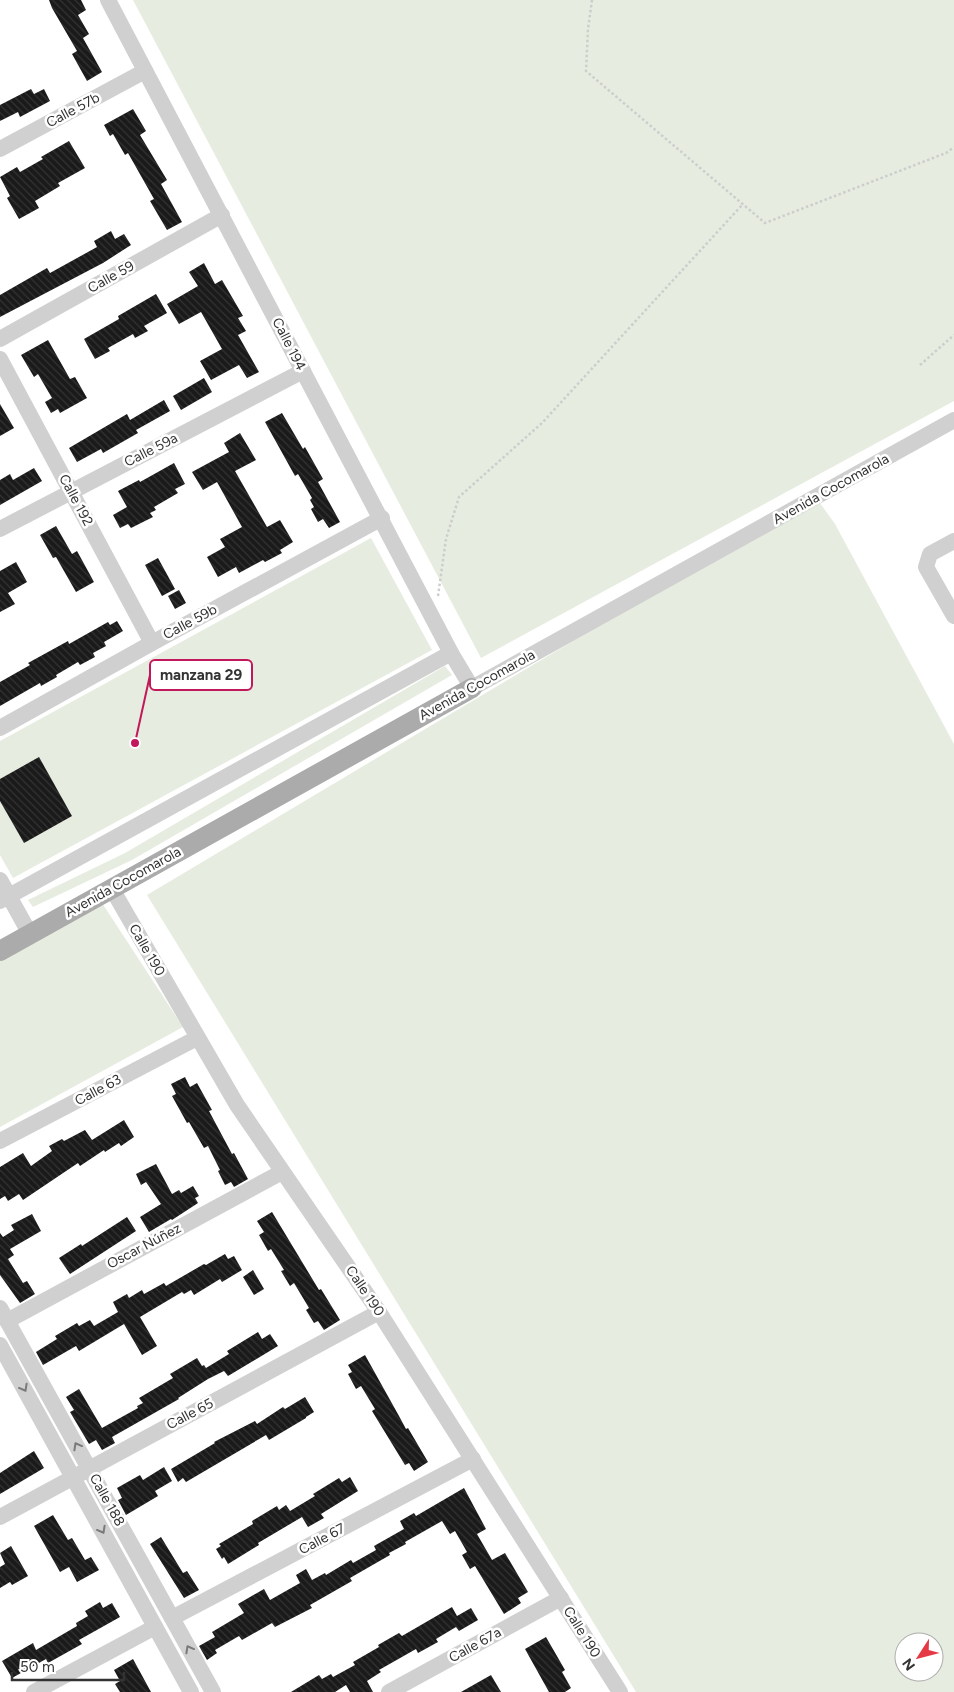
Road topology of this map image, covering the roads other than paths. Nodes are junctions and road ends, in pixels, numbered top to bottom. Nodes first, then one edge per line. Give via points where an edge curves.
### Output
1 (108, 0) edge
2 (145, 71) junction
3 (0, 149) edge
4 (222, 215) junction
5 (0, 339) edge
6 (0, 359) edge
7 (303, 371) junction
8 (954, 420) edge
9 (72, 491) junction
10 (382, 518) junction
11 (0, 529) edge
12 (954, 541) edge
13 (954, 616) edge
14 (152, 643) junction
15 (451, 653) junction
16 (472, 688) junction
17 (0, 728) edge
18 (0, 880) edge
19 (112, 888) junction
20 (4, 899) edge
21 (30, 934) junction
22 (0, 951) edge
23 (197, 1038) junction
24 (0, 1141) edge
25 (282, 1172) junction
26 (379, 1312) junction
27 (3, 1315) edge
28 (0, 1346) edge
29 (473, 1459) junction
30 (90, 1468) junction
31 (73, 1478) junction
32 (0, 1517) edge
33 (561, 1598) junction
34 (172, 1618) junction
35 (155, 1627) junction
36 (34, 1692) edge
37 (191, 1692) edge
38 (213, 1692) edge
39 (389, 1692) edge
40 (620, 1692) edge

1 - 2 street, Calle 194
2 - 3 street, Calle 57b
2 - 4 street, Calle 194
4 - 5 street, Calle 59
4 - 7 street, Calle 194
6 - 9 street, Calle 192
7 - 9 street, Calle 59a
7 - 10 street, Calle 194
8 - 16 street, Avenida Cocomarola
9 - 11 street, Calle 59a
9 - 14 street, Calle 192
10 - 14 street, Calle 59b
10 - 15 street, Calle 194
12 - 13 street via 930,554 926,567
14 - 17 street, Calle 59b
15 - 16 street, Calle 194
15 - 20 street
16 - 19 main road, Avenida Cocomarola
18 - 20 street
19 - 21 main road, Avenida Cocomarola
19 - 23 street, Calle 190
20 - 21 street
21 - 22 main road, Avenida Cocomarola
23 - 24 street, Calle 63
23 - 25 street, Calle 190
25 - 26 street, Calle 190
25 - 27 street, Oscar Núñez
26 - 29 street, Calle 190
26 - 30 street, Calle 65
30 -> 27 street, Calle 188
28 -> 31 street, Calle 188
29 - 33 street, Calle 190
29 - 34 street, Calle 67
30 - 31 street, Calle 65
30 - 34 street, Calle 188
31 - 32 street, Calle 65
31 -> 35 street, Calle 188
33 - 39 street, Calle 67a
33 - 40 street, Calle 190
38 -> 34 street, Calle 188
35 - 36 street
35 - 37 street, Calle 188

